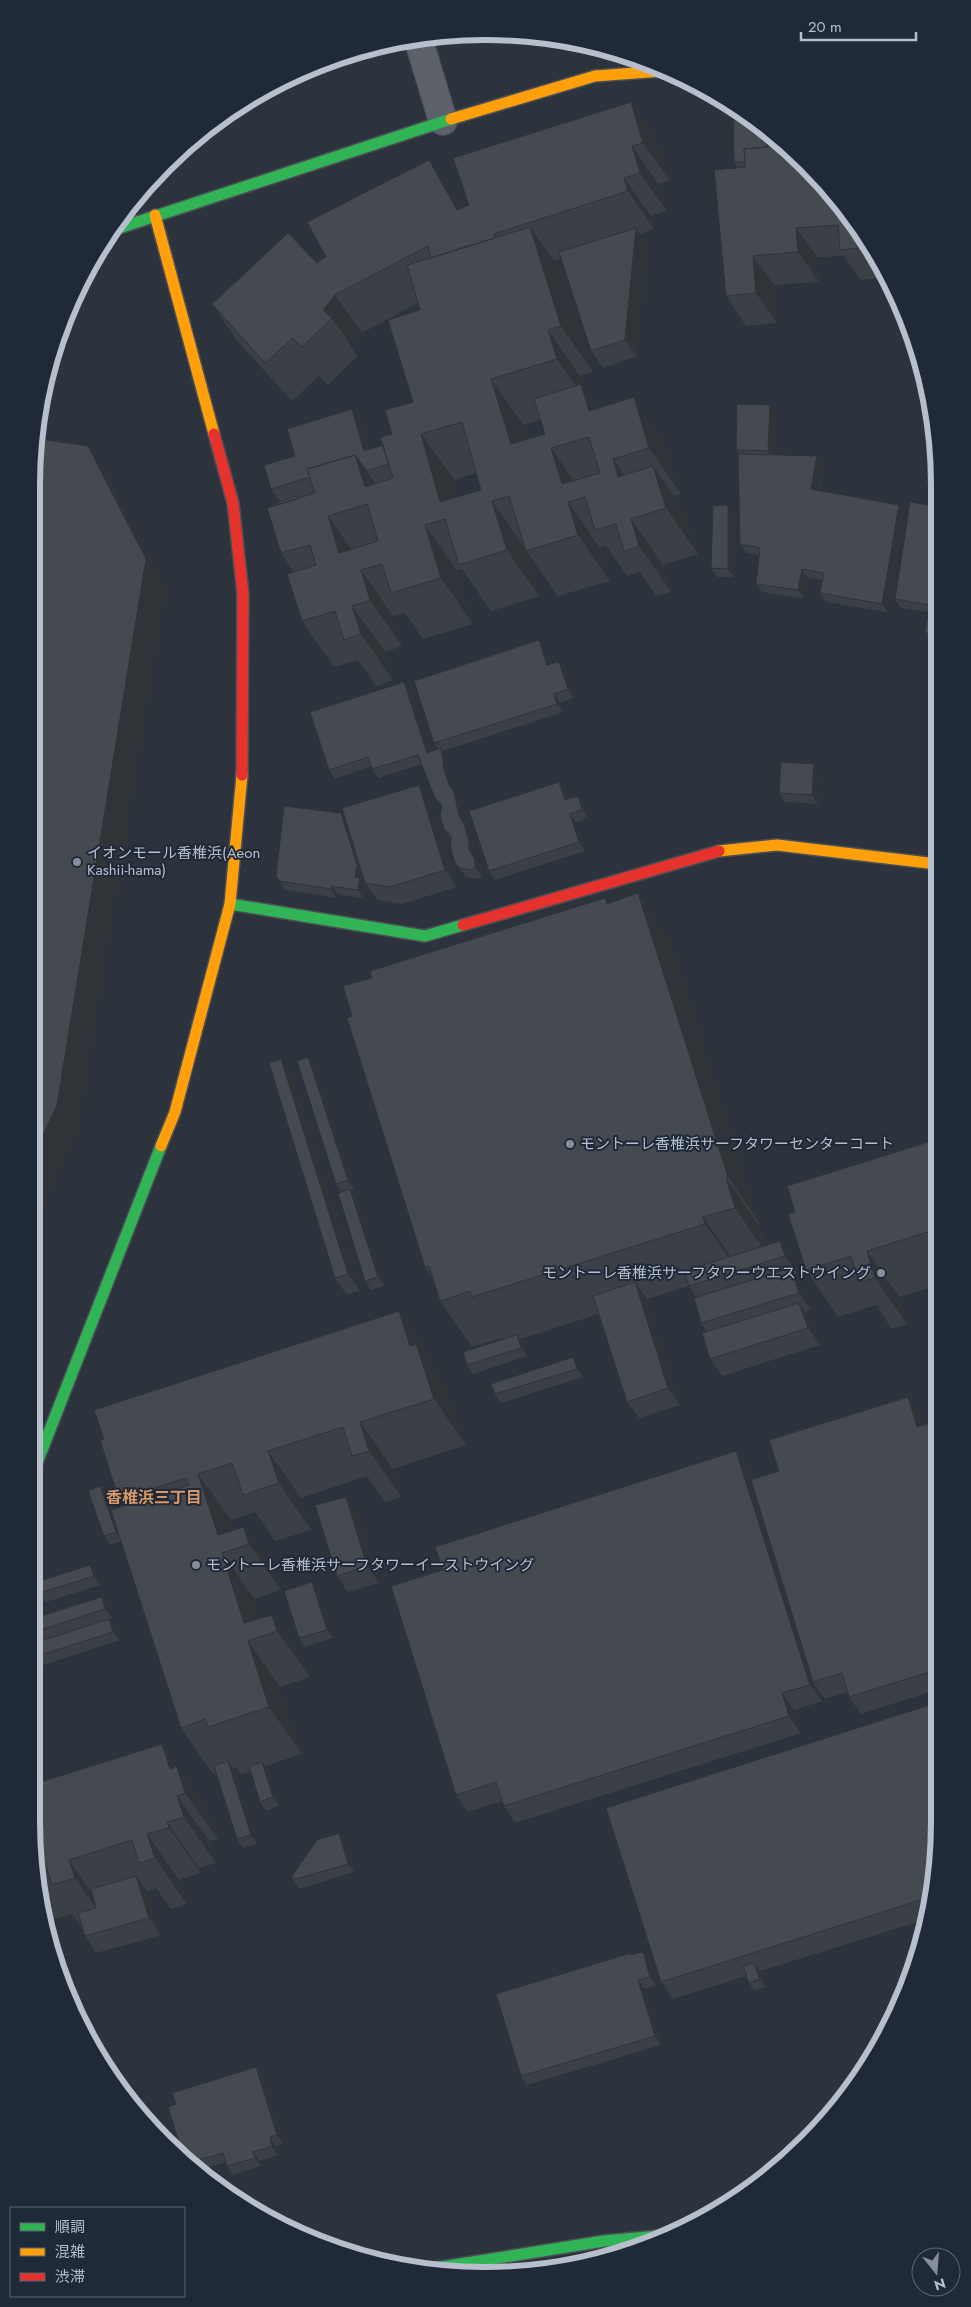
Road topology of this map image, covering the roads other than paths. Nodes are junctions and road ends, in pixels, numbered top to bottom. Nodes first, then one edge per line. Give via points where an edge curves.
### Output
1 (420, 45) edge
2 (648, 71) edge
3 (443, 120) junction
4 (155, 215) junction
5 (123, 226) edge
6 (931, 863) edge
7 (230, 904) junction
8 (40, 1455) edge
9 (644, 2237) edge
10 (451, 2266) edge

1 - 3 street
2 - 3 street via 595,76
3 - 4 street
4 - 5 street
4 - 7 street via 233,503 243,594 242,776
6 - 7 street via 778,845 720,851 425,936
7 - 8 street via 175,1112
9 - 10 street

